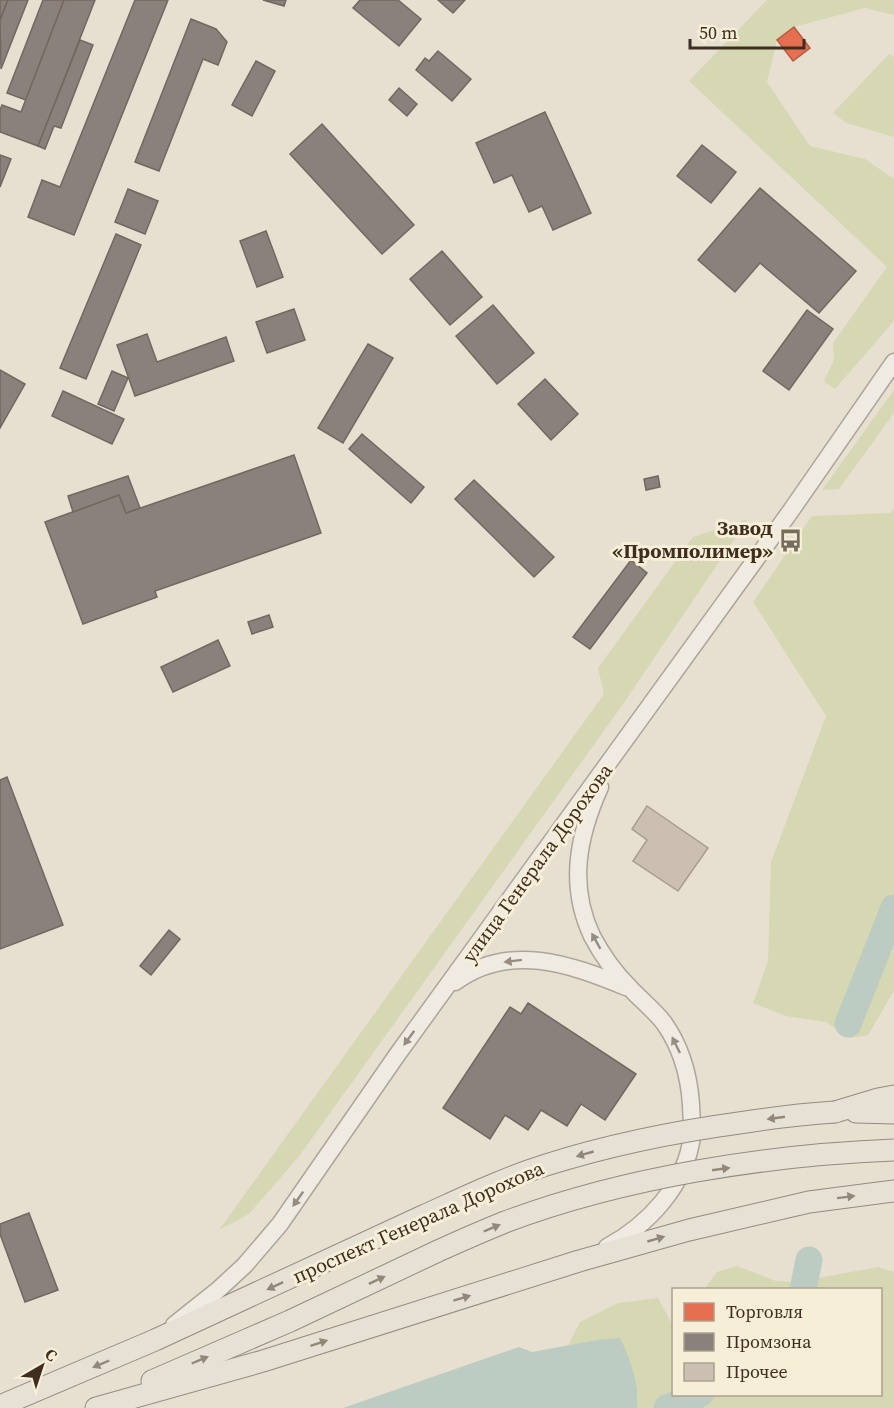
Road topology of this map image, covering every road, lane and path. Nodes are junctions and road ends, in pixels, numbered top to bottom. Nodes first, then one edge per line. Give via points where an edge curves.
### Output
1 (894, 362) edge
2 (614, 756) junction
3 (630, 988) junction
4 (443, 991) junction
5 (894, 1096) edge
6 (835, 1112) junction
7 (894, 1113) edge
8 (894, 1150) edge
9 (894, 1191) edge
10 (579, 1261) junction
11 (155, 1340) junction
12 (0, 1406) edge
13 (88, 1408) edge
14 (96, 1408) edge

1 - 2 street, улица Генерала Дорохова
3 -> 2 street via 609,964 592,935 580,898 577,865 581,837
2 - 4 street, улица Генерала Дорохова
3 -> 4 street via 568,965 531,959 486,964
10 -> 3 street via 625,1237 652,1214 670,1193 692,1135 689,1080 683,1060 664,1024
4 -> 11 street, улица Генерала Дорохова via 280,1224 218,1290
5 - 6 main road
6 - 7 main road, проспект Генерала Дорохова
6 -> 11 main road, проспект Генерала Дорохова, bridge via 696,1129 626,1142 546,1165 423,1216
13 -> 8 main road, проспект Генерала Дорохова, bridge via 290,1321 438,1251 560,1204 696,1172 810,1155
10 -> 9 main road via 810,1202
14 -> 10 main road via 263,1361
11 -> 12 main road, проспект Генерала Дорохова

